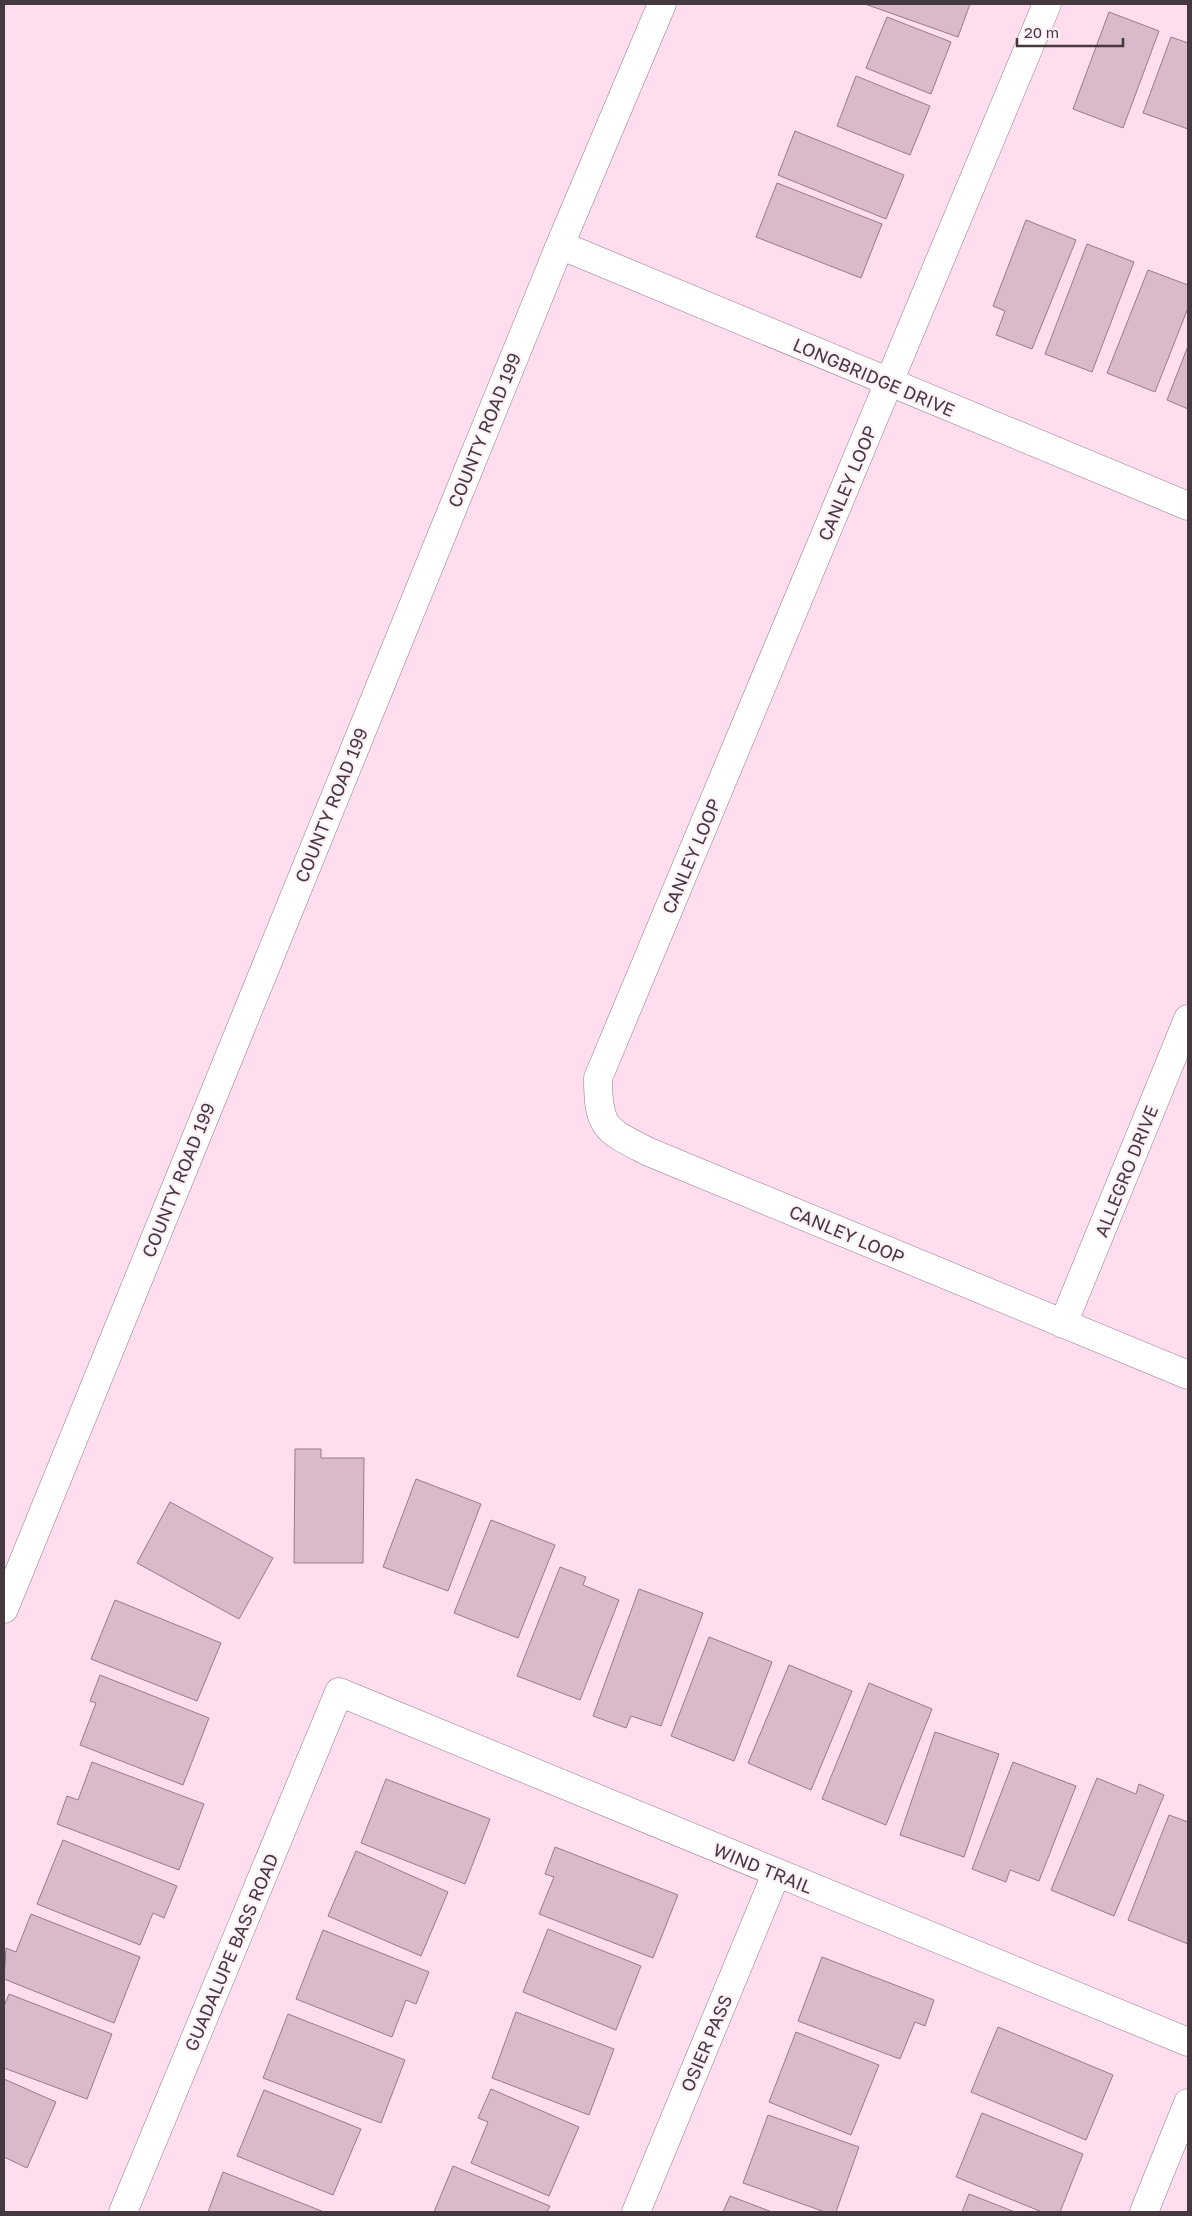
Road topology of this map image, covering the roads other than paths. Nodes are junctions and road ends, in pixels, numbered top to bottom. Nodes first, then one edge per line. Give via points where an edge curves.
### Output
1 (662, 4) edge
2 (1047, 4) edge
3 (560, 245) junction
4 (888, 383) junction
5 (1188, 506) edge
6 (1188, 1019) edge
7 (1063, 1324) junction
8 (1188, 1376) edge
9 (4, 1609) edge
10 (339, 1692) joint
11 (776, 1874) junction
12 (1188, 2042) edge
13 (1188, 2103) edge
14 (123, 2212) edge
15 (636, 2212) edge
16 (1144, 2212) edge

1 - 3 street, COUNTY ROAD 199
2 - 4 street, CANLEY LOOP
3 - 4 street, LONGBRIDGE DRIVE
3 - 9 street, COUNTY ROAD 199
4 - 5 street, LONGBRIDGE DRIVE
4 - 7 street, CANLEY LOOP via 598,1078 598,1108 611,1133 649,1152
6 - 7 street, ALLEGRO DRIVE
7 - 8 street, CANLEY LOOP
10 - 11 street, WIND TRAIL
10 - 14 street, GUADALUPE BASS ROAD
11 - 12 street, WIND TRAIL
11 - 15 street, OSIER PASS
13 - 16 street

